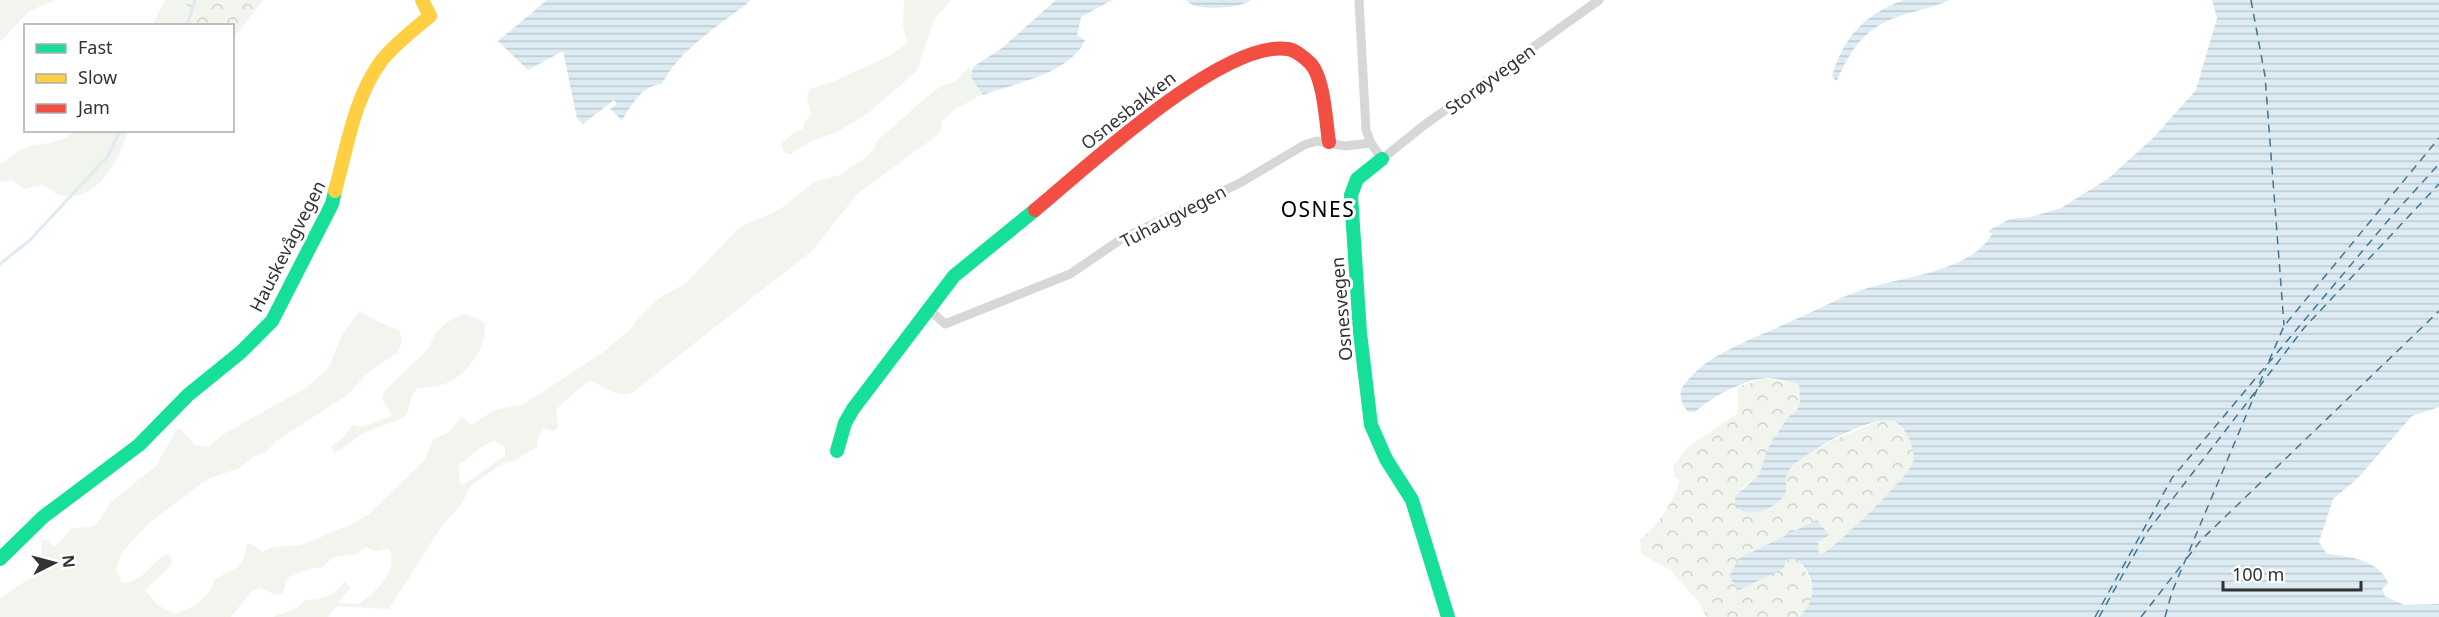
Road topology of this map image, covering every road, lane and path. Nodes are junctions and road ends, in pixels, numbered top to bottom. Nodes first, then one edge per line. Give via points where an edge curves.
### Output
1 (422, 0) edge
2 (1359, 0) edge
3 (1599, 0) edge
4 (1329, 142) junction
5 (1371, 143) junction
6 (1382, 159) junction
7 (930, 310) junction
8 (837, 451) dead end
9 (0, 559) edge
10 (1448, 617) edge

1 - 9 street, Hauskevågvegen via 430,16 401,39 381,62 358,105 332,204 272,321 242,352 188,394 139,445 43,517
2 - 5 street via 1366,129
3 - 6 street, Storøyvegen
4 - 5 street, Tuhaugvegen via 1345,146
4 - 7 street, Tuhaugvegen via 1304,145 1240,183 1123,238 1070,274 945,324
4 - 7 street, Osnesbakken via 1318,76 1302,56 1279,48 1236,60 1185,87 1082,170 954,276
5 - 6 street
6 - 10 street, Osnesvegen via 1357,179 1351,195 1367,406 1377,443 1412,500
7 - 8 street, Osnesbakken via 853,409

